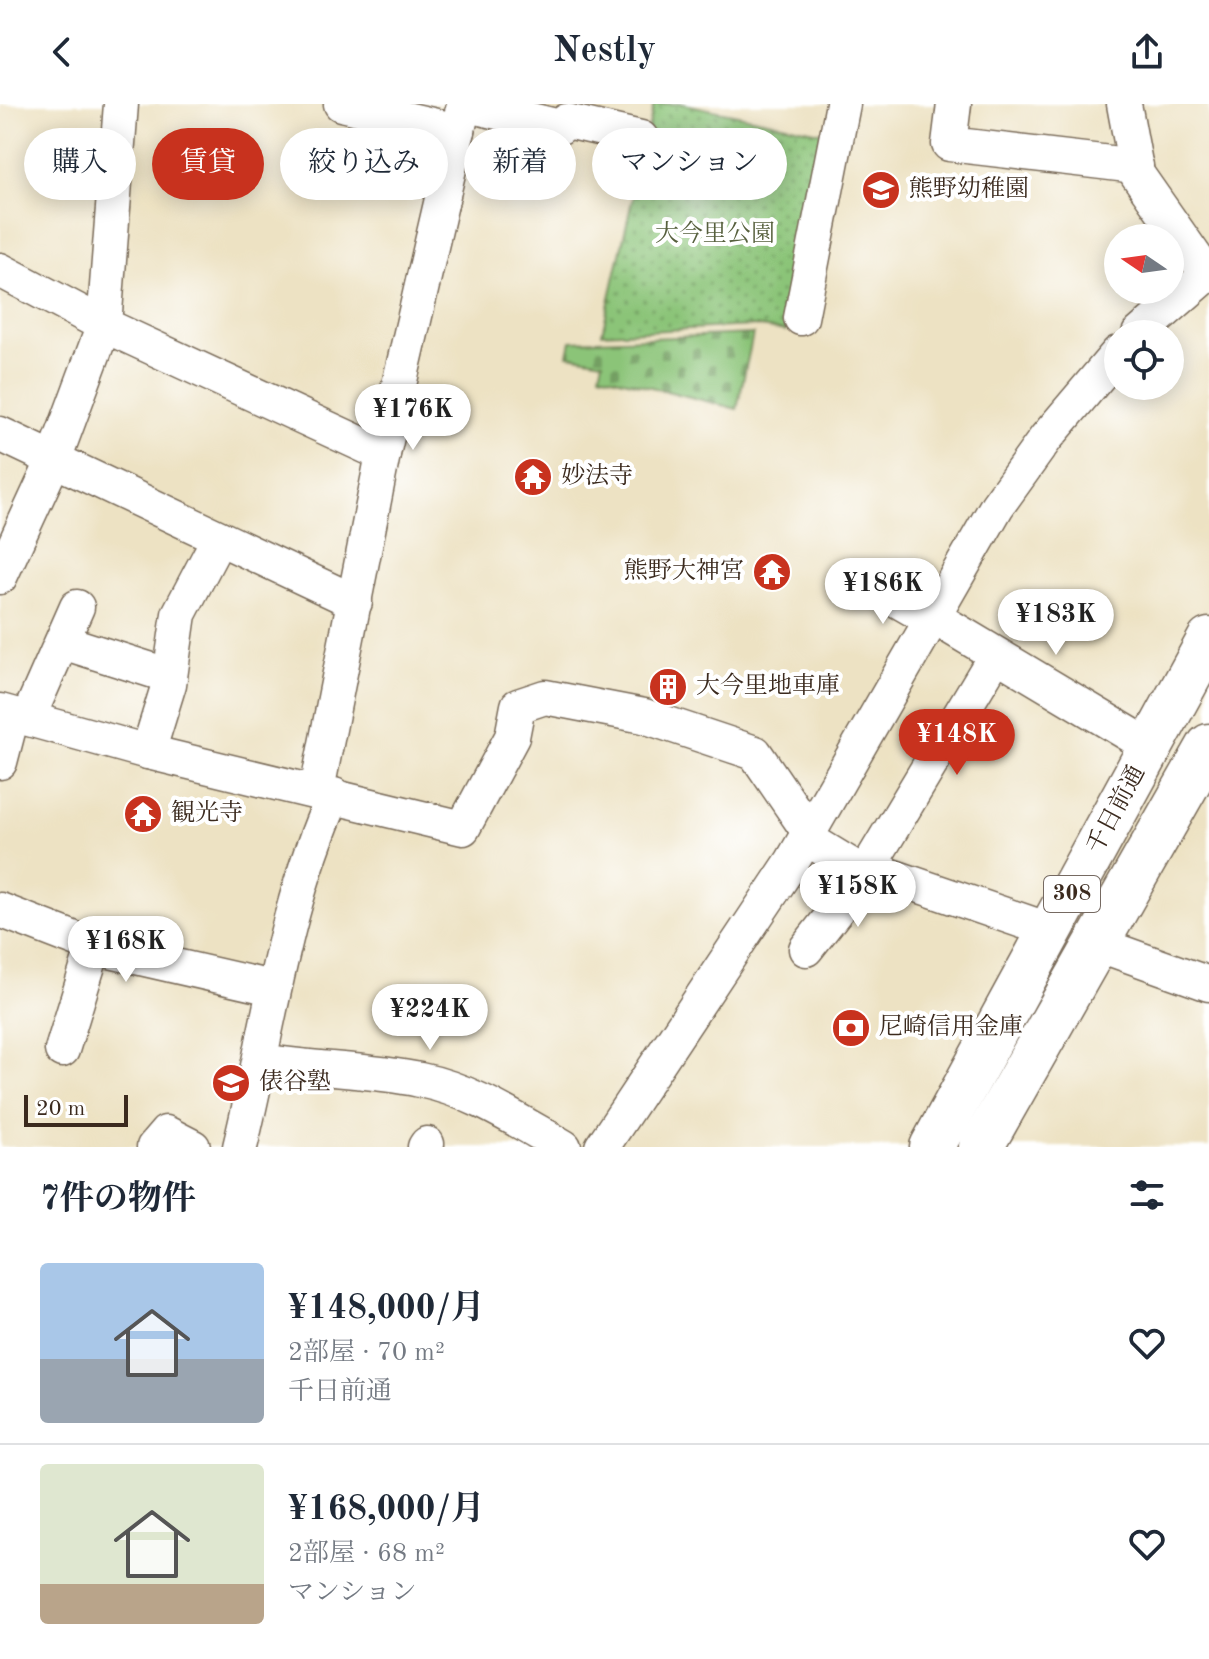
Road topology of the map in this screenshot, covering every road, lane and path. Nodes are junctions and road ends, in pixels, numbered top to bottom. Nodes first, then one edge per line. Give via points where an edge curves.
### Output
1 (121, 104) edge
2 (341, 104) edge
3 (843, 104) edge
4 (954, 104) edge
5 (1124, 104) edge
6 (461, 117) edge
7 (597, 128) edge
8 (1136, 166) junction
9 (0, 270) edge
10 (1208, 273) edge
11 (801, 318) dead end
12 (1155, 320) edge
13 (104, 325) junction
14 (1104, 370) edge
15 (0, 434) edge
16 (383, 454) junction
17 (53, 462) junction
18 (219, 538) junction
19 (0, 577) edge
20 (864, 581) dead end
21 (355, 602) junction
22 (77, 607) dead end
23 (931, 618) junction
24 (1209, 640) edge
25 (63, 642) junction
26 (996, 655) junction
27 (170, 676) junction
28 (13, 715) edge
29 (1151, 747) junction
30 (148, 752) junction
31 (0, 762) edge
32 (1203, 769) edge
33 (325, 793) junction
34 (808, 835) junction
35 (866, 871) junction
36 (0, 910) edge
37 (1052, 931) junction
38 (1097, 944) junction
39 (94, 946) junction
40 (806, 949) dead end
41 (1209, 984) edge
42 (272, 988) junction
43 (62, 1050) dead end
44 (262, 1061) junction
45 (154, 1147) edge
46 (193, 1147) edge
47 (240, 1147) edge
48 (564, 1147) edge
49 (602, 1147) edge
50 (932, 1147) edge
51 (981, 1147) edge

1 - 13 street
2 - 6 street
3 - 11 street
4 - 8 street via 949,144
5 - 8 street
6 - 7 street via 560,127 567,121
6 - 16 street
8 - 10 street
9 - 13 street
10 - 12 street
13 - 16 street
13 - 17 street
14 - 23 street via 997,506
15 - 17 street
16 - 21 street
17 - 18 street
17 - 19 street
18 - 21 street
18 - 27 street via 179,614
20 - 23 street
21 - 33 street
22 - 25 street
23 - 26 street
23 - 34 street
24 - 29 highway, 千日前通 / 308
25 - 27 street
25 - 28 street
26 - 29 street
26 - 35 street
27 - 30 street
28 - 30 street
28 - 31 street
29 - 37 highway, 千日前通 / 308
30 - 33 street
32 - 38 highway, 千日前通 / 308
33 - 34 street via 463,828 512,737 518,706 545,697 644,716 755,753
33 - 42 street via 321,825
34 - 35 street
34 - 49 street
35 - 37 street
35 - 40 street
36 - 39 street
37 - 50 highway, 千日前通 / 308
38 - 41 street
38 - 51 highway, 千日前通 / 308
39 - 42 street
39 - 43 street
42 - 44 street
44 - 47 street
44 - 48 street via 422,1080 470,1095
45 - 46 street via 166,1133

